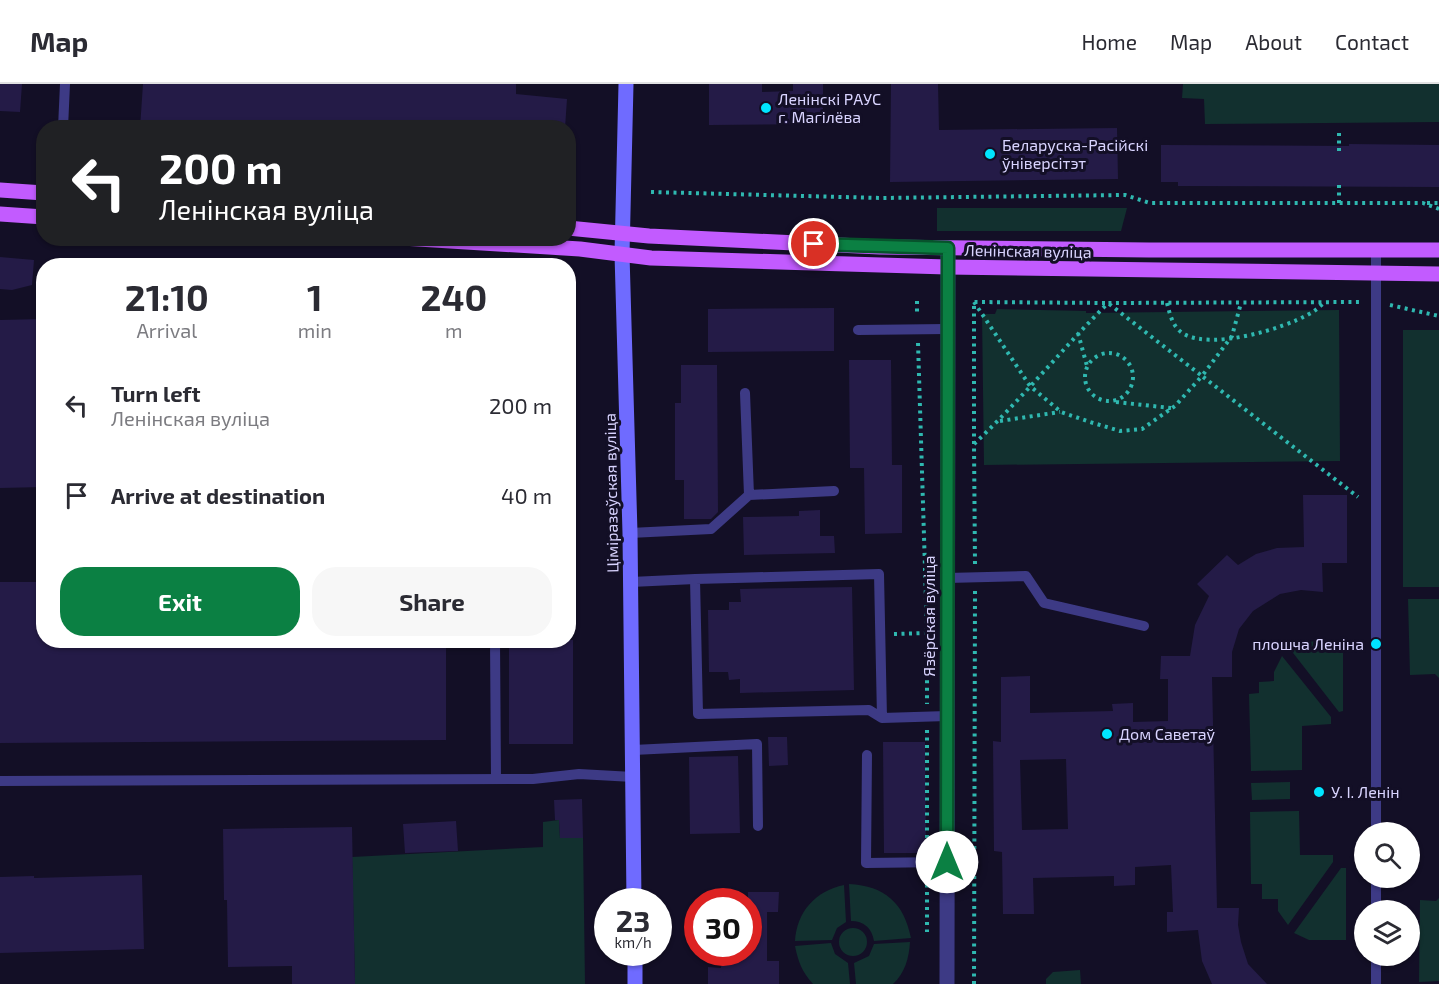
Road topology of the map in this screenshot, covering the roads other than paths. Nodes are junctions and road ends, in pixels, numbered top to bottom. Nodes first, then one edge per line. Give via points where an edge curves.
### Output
1 (65, 84) edge
2 (626, 84) edge
3 (63, 120) edge
4 (0, 190) edge
5 (36, 192) edge
6 (0, 214) edge
7 (36, 216) edge
8 (576, 229) edge
9 (623, 234) junction
10 (531, 246) edge
11 (948, 248) junction
12 (1149, 250) junction
13 (1376, 250) junction
14 (1439, 250) edge
15 (622, 254) junction
16 (947, 267) junction
17 (1149, 270) junction
18 (1375, 273) junction
19 (1439, 274) edge
20 (946, 329) junction
21 (858, 330) dead end
22 (744, 393) dead end
23 (834, 490) dead end
24 (749, 495) junction
25 (630, 533) junction
26 (947, 578) junction
27 (695, 579) junction
28 (631, 582) junction
29 (1144, 626) dead end
30 (495, 648) edge
31 (947, 716) junction
32 (882, 718) junction
33 (633, 750) junction
34 (867, 755) dead end
35 (633, 777) junction
36 (496, 779) junction
37 (0, 782) edge
38 (1376, 822) edge
39 (758, 826) dead end
40 (947, 862) junction
41 (634, 888) edge
42 (635, 966) edge
43 (1376, 966) edge
44 (635, 984) edge
45 (947, 984) edge
46 (1376, 984) edge

1 - 3 lane
2 - 9 main road, Ціміразеўская вуліца
4 - 5 main road
6 - 7 main road
8 - 9 main road, Ленінская вуліца
9 - 11 main road, Ленінская вуліца
9 - 15 main road, Ціміразеўская вуліца
10 - 15 main road, Ленінская вуліца
11 - 12 main road, Ленінская вуліца
11 - 16 street, Язёрская вуліца
12 - 13 main road, Ленінская вуліца
12 - 17 lane
13 - 14 main road, Ленінская вуліца
13 - 18 lane
15 - 16 main road, Ленінская вуліца
15 - 25 main road, Ціміразеўская вуліца
16 - 17 main road, Ленінская вуліца
16 - 20 street, Язёрская вуліца
17 - 18 main road, Ленінская вуліца
18 - 19 main road, Ленінская вуліца
18 - 38 lane
20 - 21 lane
20 - 26 street, Язёрская вуліца
22 - 24 lane
23 - 24 lane
24 - 25 lane via 711,530
25 - 28 main road, Ціміразеўская вуліца
26 - 29 lane via 1026,576 1044,603
26 - 31 street, Язёрская вуліца
27 - 28 lane
27 - 32 lane via 698,714 869,710
27 - 32 lane via 879,574
28 - 33 main road, Ціміразеўская вуліца
30 - 36 lane
31 - 32 lane
31 - 40 street, Язёрская вуліца
33 - 35 main road, Ціміразеўская вуліца
33 - 39 lane via 757,744
34 - 40 lane via 866,863
35 - 36 lane via 579,774
35 - 41 main road, Ціміразеўская вуліца
36 - 37 lane
40 - 45 street, Язёрская вуліца
42 - 44 main road
43 - 46 lane

